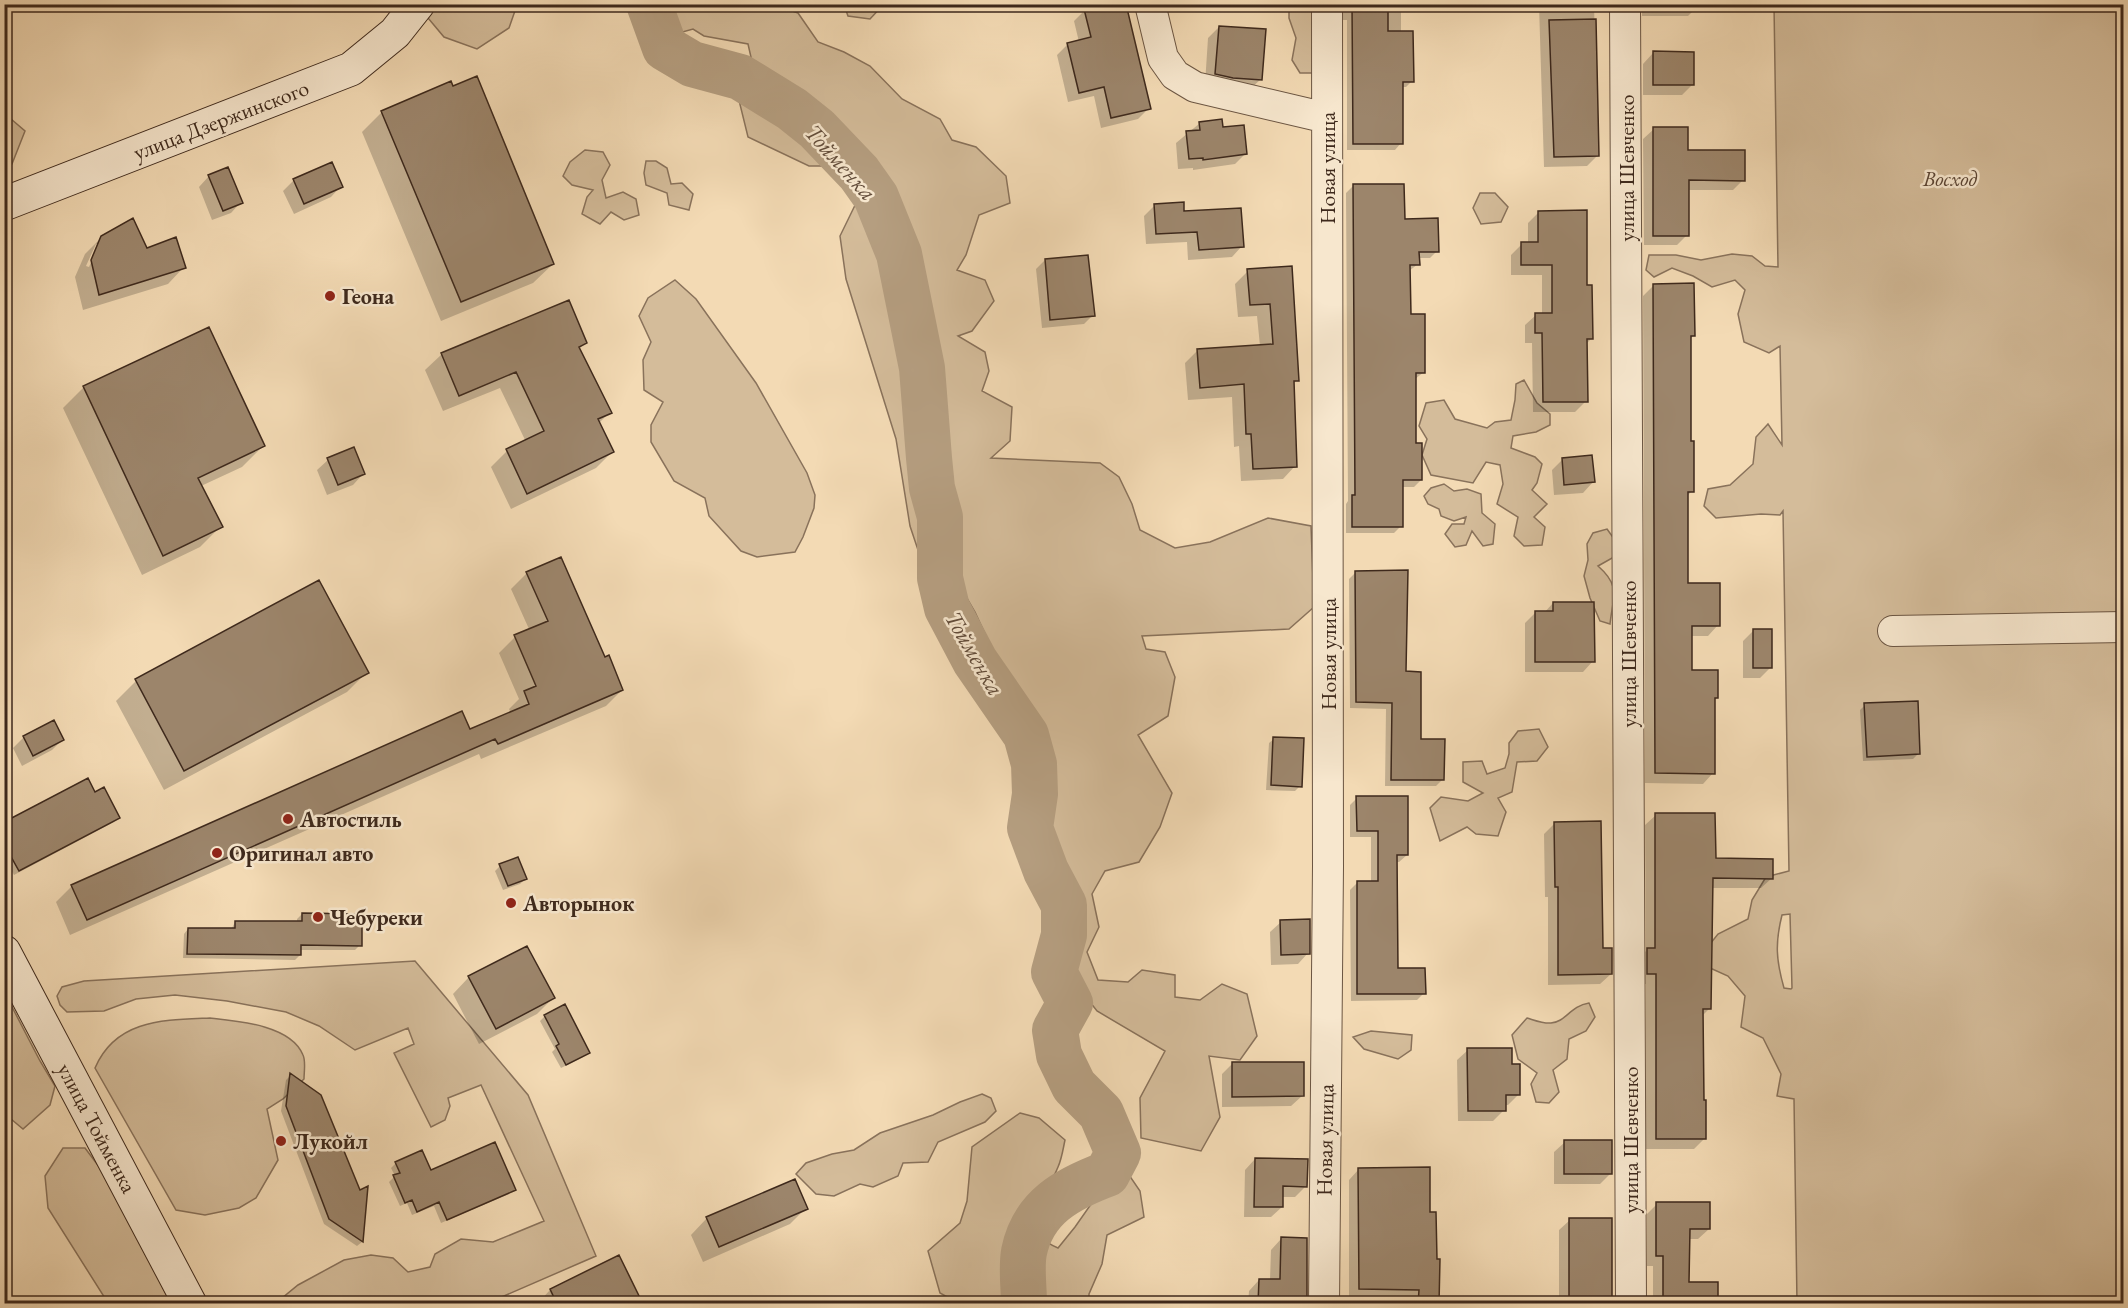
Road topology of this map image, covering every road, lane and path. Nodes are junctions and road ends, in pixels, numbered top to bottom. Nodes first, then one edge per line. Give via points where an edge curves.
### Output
1 (418, 4) edge
2 (1150, 4) edge
3 (1327, 4) edge
4 (1625, 4) edge
5 (1327, 118) junction
6 (4, 204) edge
7 (2124, 627) edge
8 (1893, 631) dead end
9 (6, 958) edge
10 (190, 1304) edge
11 (1324, 1304) edge
12 (1631, 1304) edge

1 - 6 street, улица Дзержинского via 395,33 351,69
2 - 5 street via 1163,58 1175,75 1195,87
3 - 5 street, Новая улица
4 - 12 street, улица Шевченко
5 - 11 street, Новая улица
7 - 8 street
9 - 10 street, улица Тойменка

